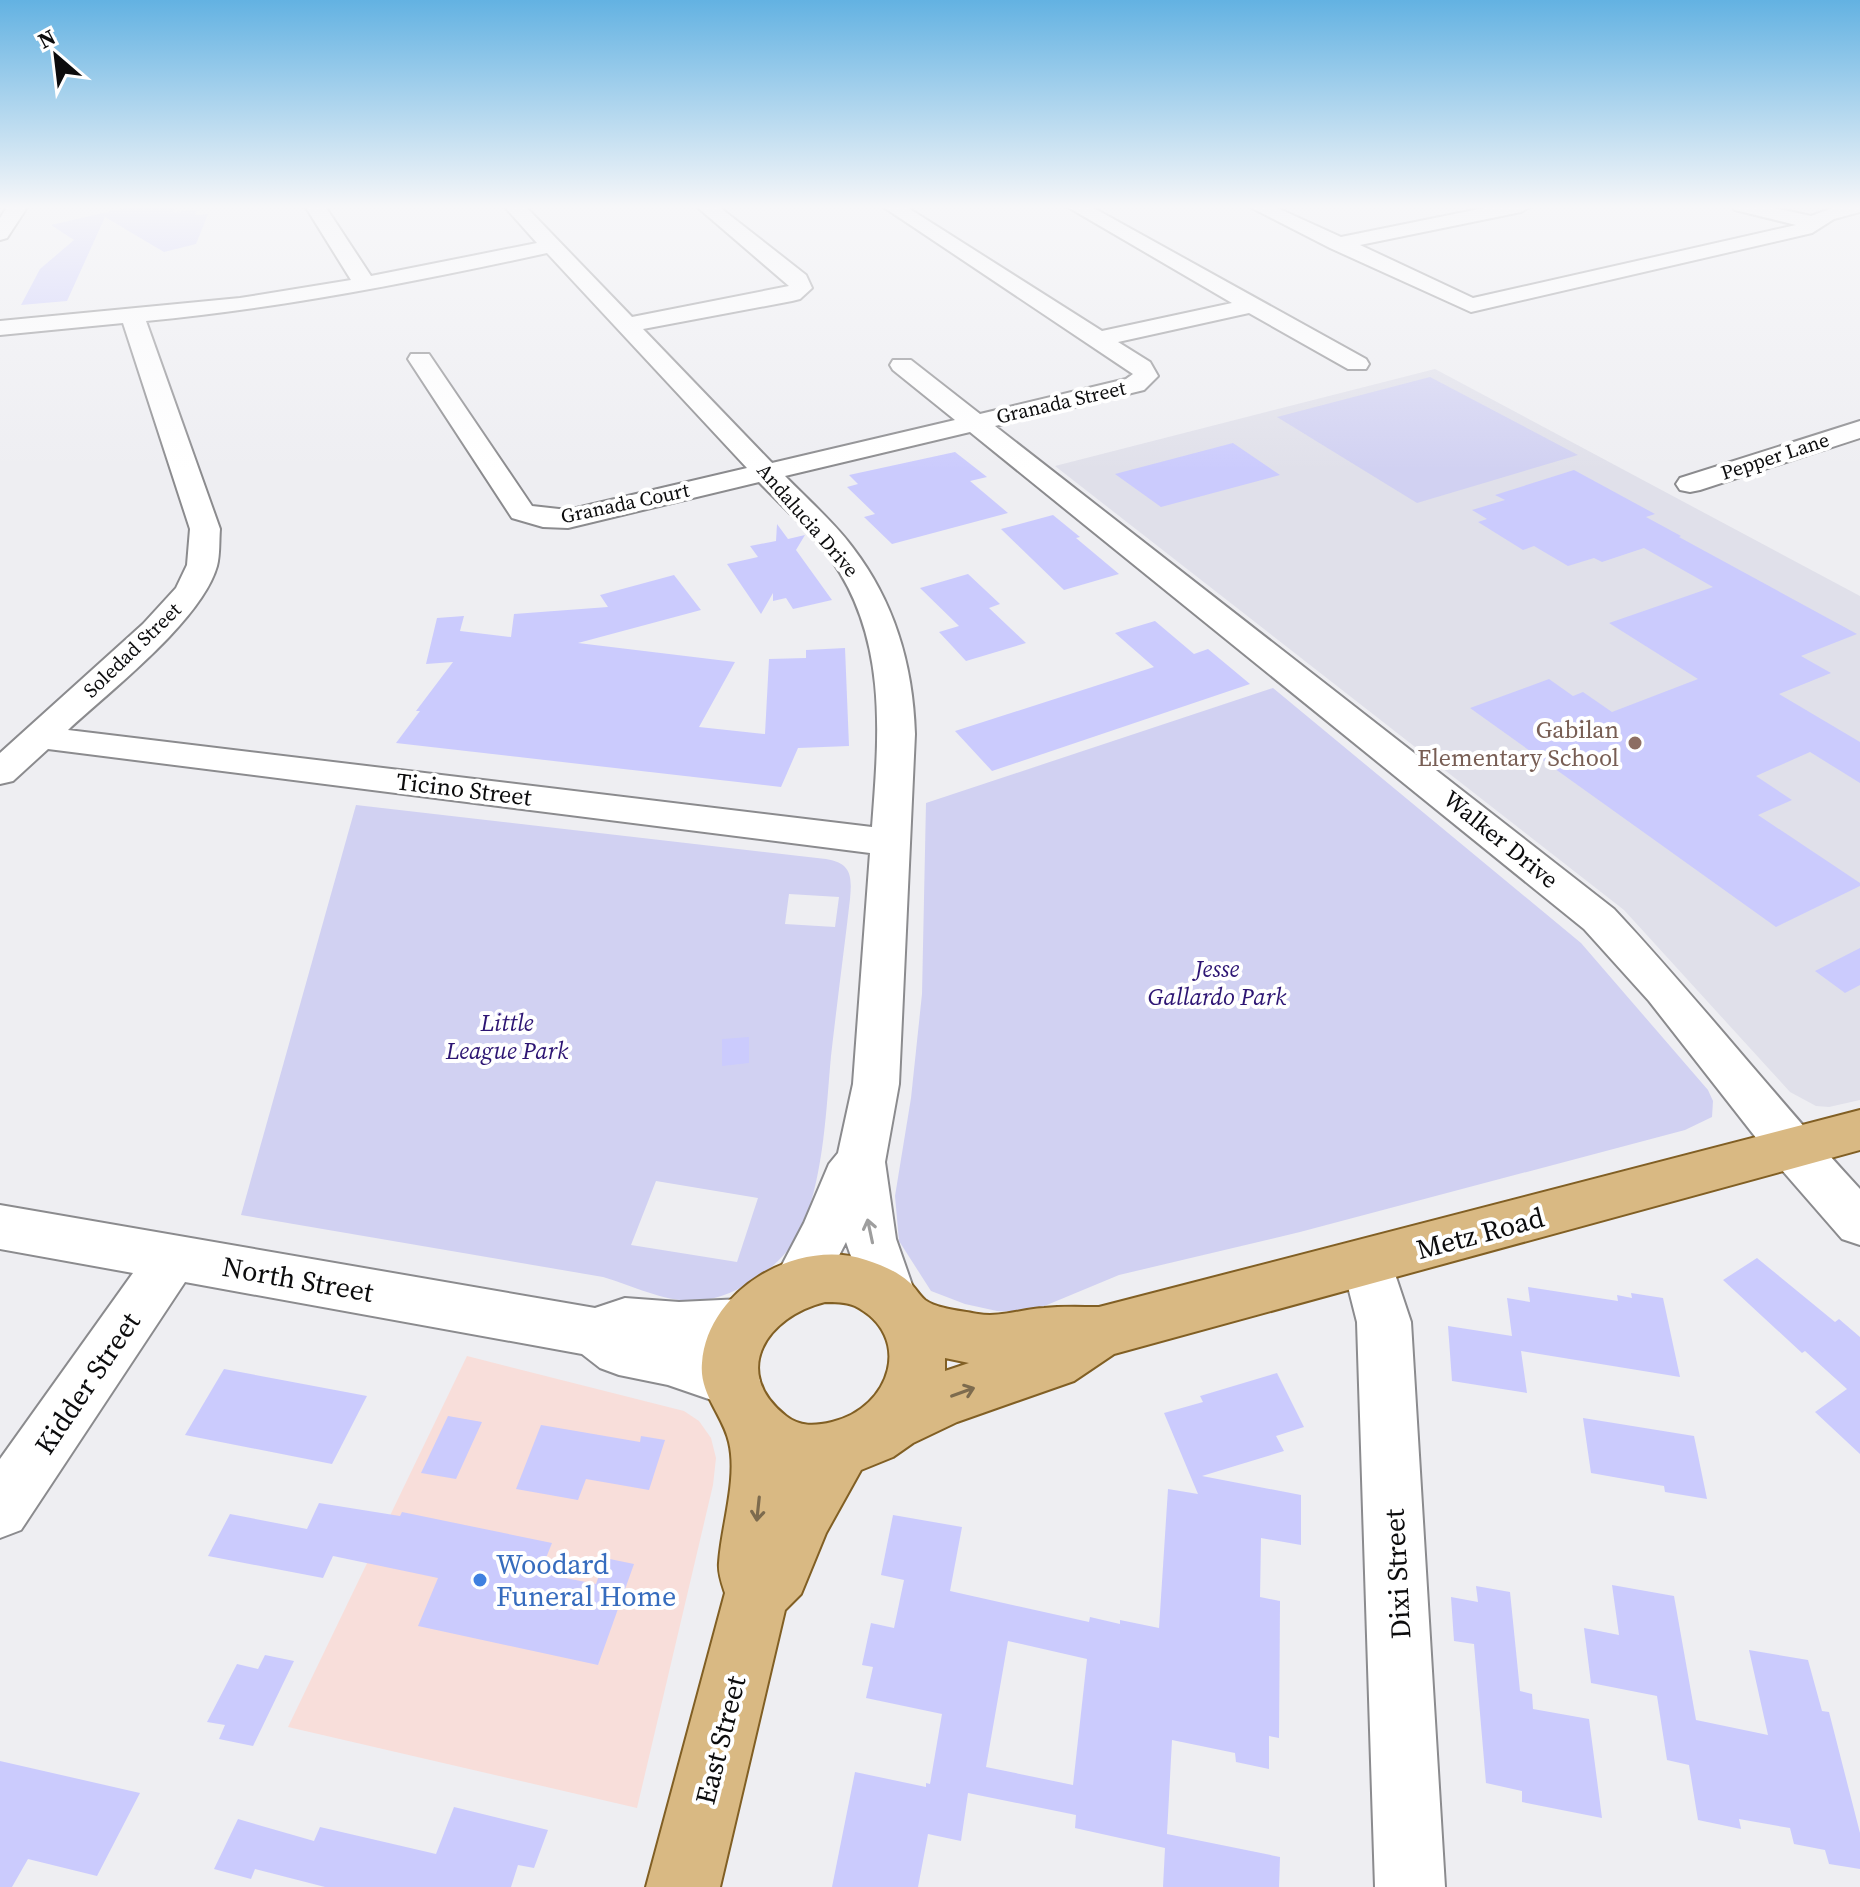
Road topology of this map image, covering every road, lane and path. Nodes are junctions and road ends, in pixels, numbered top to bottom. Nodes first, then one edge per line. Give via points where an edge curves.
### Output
1 (305, 294) edge
2 (598, 294) edge
3 (792, 294) edge
4 (1029, 294) edge
5 (1234, 294) edge
6 (1447, 294) edge
7 (1519, 294) edge
8 (1254, 305) junction
9 (134, 316) junction
10 (628, 325) junction
11 (0, 328) edge
12 (1099, 339) junction
13 (420, 359) dead end
14 (1357, 364) dead end
15 (902, 365) dead end
16 (975, 422) junction
17 (1860, 429) edge
18 (767, 471) junction
19 (1690, 484) dead end
20 (41, 737) junction
21 (0, 773) edge
22 (888, 842) junction
23 (1860, 1130) edge
24 (1792, 1148) junction
25 (861, 1162) junction
26 (1860, 1224) edge
27 (0, 1227) edge
28 (173, 1257) junction
29 (1368, 1263) junction
30 (799, 1282) junction
31 (899, 1308) junction
32 (742, 1323) junction
33 (595, 1332) junction
34 (1099, 1332) junction
35 (745, 1406) junction
36 (866, 1436) junction
37 (0, 1509) edge
38 (757, 1593) junction
39 (683, 1887) edge
40 (1410, 1887) edge

1 - 9 street
2 - 10 street, Andalucia Drive
3 - 10 street
4 - 12 street, Granada Street
5 - 8 street
6 - 7 street via 1471,305
8 - 12 street
8 - 14 street
9 - 11 street
9 - 20 street, Soledad Street via 205,529 202,565 190,591 155,631
10 - 18 street, Andalucia Drive
12 - 16 street, Granada Street via 1146,376 1135,385
13 - 18 street, Granada Court via 522,512 568,519
15 - 16 street, Walker Drive
16 - 18 street, Granada Street
16 - 24 street, Walker Drive via 1599,919
17 - 19 street, Pepper Lane
18 - 22 street, Andalucia Drive via 841,552 879,617 892,657 897,700
20 - 21 street, Soledad Street
20 - 22 street, Ticino Street
22 - 25 street, Andalucia Drive via 876,1084
23 - 24 main road, Metz Road
24 - 26 street, Walker Drive
24 - 29 main road, Metz Road
25 - 30 street, Andalucia Drive via 846,1178
31 -> 25 street, Andalucia Drive via 876,1259 867,1218 868,1179
27 - 28 street, North Street
28 - 33 street, North Street
28 - 37 street, Kidder Street
29 - 34 main road, Metz Road
29 - 40 street, Dixi Street via 1384,1322
30 - 31 main road via 848,1279 870,1285
30 - 32 main road via 758,1306
31 - 34 main road, Metz Road via 935,1330 988,1340
31 - 36 main road via 918,1363 915,1384 907,1404
32 - 33 street, North Street via 625,1322
32 - 35 main road via 731,1342 729,1362
33 - 35 street, North Street via 619,1350 668,1360
36 -> 34 main road, Metz Road via 943,1399 1054,1362
35 - 36 main road via 776,1444 798,1453 820,1454
35 -> 38 main road, East Street via 760,1503 750,1566
36 - 38 main road, East Street via 803,1512 778,1571
38 - 39 main road, East Street

